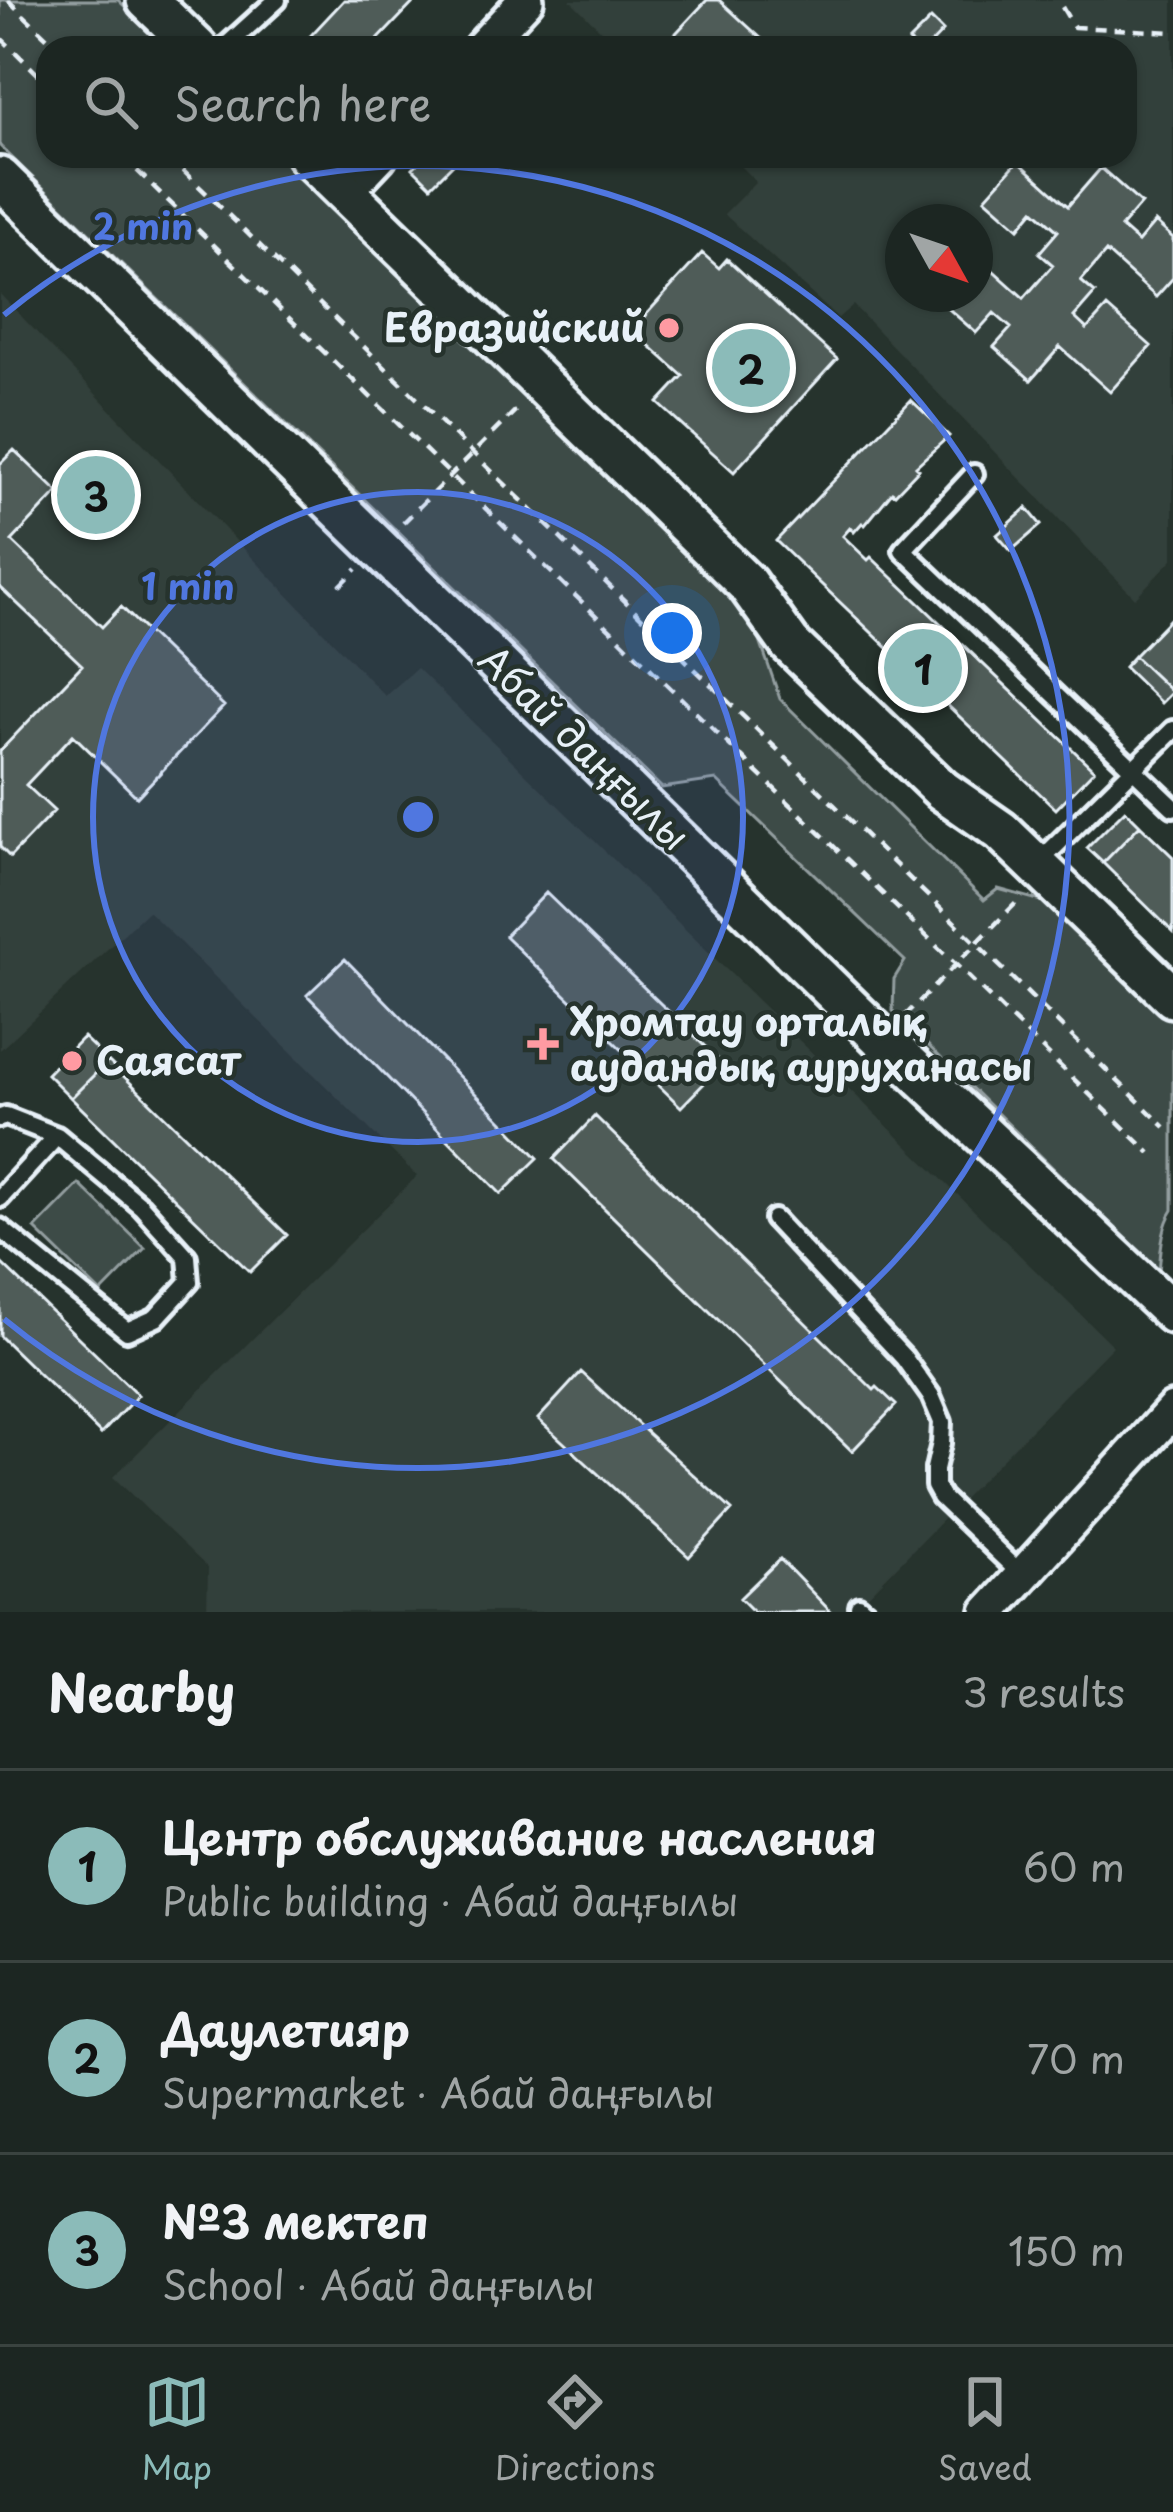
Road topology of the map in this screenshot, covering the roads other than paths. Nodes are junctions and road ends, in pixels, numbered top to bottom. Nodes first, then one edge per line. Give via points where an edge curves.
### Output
1 (147, 0) edge
2 (277, 0) edge
3 (526, 0) edge
4 (184, 36) edge
5 (237, 36) edge
6 (492, 36) edge
7 (320, 168) edge
8 (368, 168) edge
9 (0, 178) edge
10 (345, 192) junction
11 (974, 474) dead end
12 (1173, 730) edge
13 (1133, 769) junction
14 (1173, 807) edge
15 (1041, 869) junction
16 (1173, 997) edge
17 (0, 1118) edge
18 (57, 1136) junction
19 (0, 1198) edge
20 (774, 1219) dead end
21 (0, 1228) edge
22 (1173, 1313) edge
23 (1173, 1410) edge
24 (1022, 1575) junction
25 (988, 1612) edge

1 - 4 street
2 - 5 lane
3 - 6 street
7 - 10 street
8 - 10 street
9 - 22 street, Абай даңғылы
10 - 15 street via 747,584 790,644 942,790
11 - 13 lane via 903,550
12 - 13 lane
13 - 14 lane
13 - 15 lane
15 - 16 street
17 - 18 lane
18 - 19 lane
18 - 21 lane via 141,1206 187,1257 189,1282 156,1318 127,1331
20 - 24 lane via 931,1396 942,1422 935,1486
23 - 24 street
24 - 25 street

